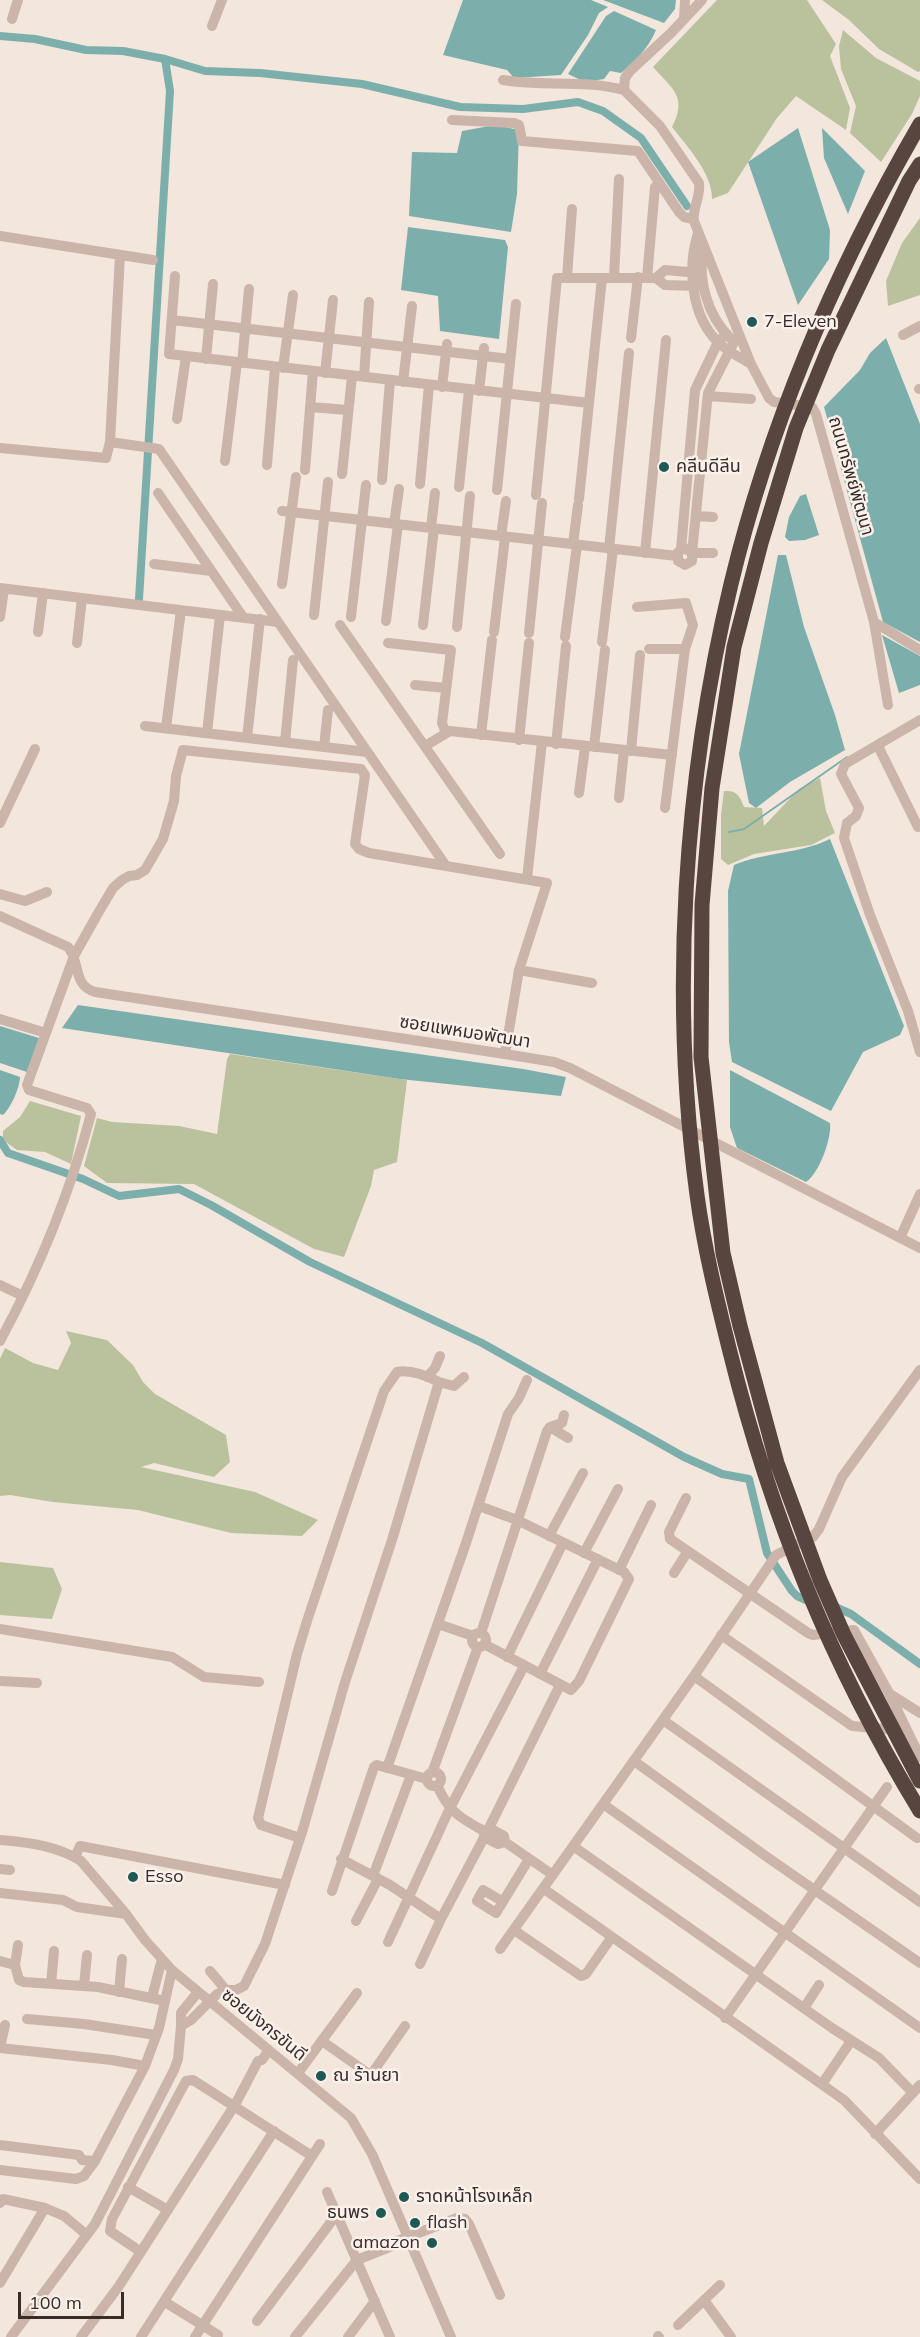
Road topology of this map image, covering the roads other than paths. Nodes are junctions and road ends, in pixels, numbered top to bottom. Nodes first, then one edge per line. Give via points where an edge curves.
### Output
1 (18, 0) edge
2 (222, 0) edge
3 (685, 0) edge
4 (702, 0) edge
5 (12, 19) dead end
6 (684, 19) junction
7 (212, 26) dead end
8 (503, 81) dead end
9 (624, 90) junction
10 (452, 120) dead end
11 (920, 124) edge
12 (920, 164) edge
13 (620, 179) dead end
14 (655, 187) dead end
15 (572, 210) dead end
16 (693, 219) junction
17 (698, 233) junction
18 (0, 236) edge
19 (703, 245) junction
20 (120, 255) junction
21 (153, 260) dead end
22 (697, 272) junction
23 (175, 276) dead end
24 (567, 277) junction
25 (614, 277) junction
26 (602, 278) junction
27 (647, 278) junction
28 (213, 284) dead end
29 (698, 286) junction
30 (249, 289) dead end
31 (293, 295) dead end
32 (333, 300) dead end
33 (369, 302) dead end
34 (516, 304) dead end
35 (411, 306) dead end
36 (172, 320) junction
37 (210, 325) junction
38 (920, 326) edge
39 (245, 329) junction
40 (288, 334) junction
41 (903, 335) dead end
42 (328, 338) junction
43 (631, 338) dead end
44 (666, 340) dead end
45 (727, 342) junction
46 (366, 343) junction
47 (407, 347) junction
48 (446, 348) junction
49 (745, 350) junction
50 (484, 352) junction
51 (629, 353) dead end
52 (186, 356) junction
53 (206, 359) junction
54 (510, 359) junction
55 (239, 363) junction
56 (751, 364) junction
57 (279, 368) junction
58 (313, 371) junction
59 (325, 373) junction
60 (352, 376) junction
61 (364, 377) junction
62 (390, 381) junction
63 (403, 382) junction
64 (429, 385) junction
65 (442, 387) junction
66 (474, 390) junction
67 (695, 390) junction
68 (506, 394) junction
69 (708, 394) junction
70 (545, 399) junction
71 (751, 399) dead end
72 (589, 403) junction
73 (310, 406) junction
74 (348, 410) junction
75 (177, 419) dead end
76 (110, 441) junction
77 (690, 445) junction
78 (703, 446) junction
79 (0, 448) edge
80 (225, 461) dead end
81 (267, 465) dead end
82 (342, 474) dead end
83 (382, 480) dead end
84 (328, 482) dead end
85 (420, 484) dead end
86 (366, 485) dead end
87 (459, 487) dead end
88 (399, 489) dead end
89 (497, 490) dead end
90 (158, 493) dead end
91 (435, 493) dead end
92 (470, 496) dead end
93 (692, 497) junction
94 (506, 501) dead end
95 (287, 512) junction
96 (324, 516) junction
97 (696, 516) junction
98 (713, 518) dead end
99 (362, 520) junction
100 (396, 524) junction
101 (432, 528) junction
102 (465, 532) junction
103 (503, 536) junction
104 (538, 540) junction
105 (575, 545) junction
106 (611, 549) junction
107 (645, 553) junction
108 (683, 553) junction
109 (713, 554) dead end
110 (154, 564) dead end
111 (211, 571) junction
112 (282, 584) dead end
113 (2, 589) edge
114 (43, 593) junction
115 (82, 598) junction
116 (637, 607) dead end
117 (180, 610) junction
118 (220, 615) junction
119 (314, 615) dead end
120 (0, 617) edge
121 (243, 617) junction
122 (351, 617) dead end
123 (260, 620) junction
124 (386, 621) dead end
125 (278, 622) junction
126 (874, 622) junction
127 (340, 625) dead end
128 (423, 625) dead end
129 (457, 627) dead end
130 (38, 632) dead end
131 (77, 643) dead end
132 (388, 643) dead end
133 (685, 649) junction
134 (920, 650) edge
135 (293, 660) dead end
136 (415, 685) dead end
137 (446, 688) junction
138 (888, 705) dead end
139 (328, 710) dead end
140 (920, 720) edge
141 (145, 726) dead end
142 (166, 728) junction
143 (207, 733) junction
144 (446, 733) junction
145 (481, 735) junction
146 (247, 738) junction
147 (519, 740) junction
148 (285, 742) junction
149 (542, 742) junction
150 (556, 744) junction
151 (425, 746) junction
152 (878, 746) junction
153 (324, 747) junction
154 (589, 747) junction
155 (35, 749) dead end
156 (628, 751) junction
157 (368, 752) junction
158 (672, 755) junction
159 (579, 793) dead end
160 (619, 798) dead end
161 (665, 808) dead end
162 (0, 823) edge
163 (918, 827) dead end
164 (500, 854) dead end
165 (446, 866) junction
166 (526, 879) junction
167 (47, 892) dead end
168 (0, 894) edge
169 (0, 916) edge
170 (74, 956) junction
171 (519, 970) junction
172 (592, 983) dead end
173 (0, 1019) edge
174 (46, 1033) junction
175 (920, 1052) edge
176 (505, 1054) junction
177 (920, 1194) edge
178 (900, 1238) junction
179 (920, 1248) edge
180 (0, 1285) edge
181 (23, 1296) junction
182 (0, 1341) edge
183 (440, 1356) dead end
184 (920, 1370) edge
185 (427, 1377) junction
186 (464, 1377) dead end
187 (527, 1380) dead end
188 (439, 1382) junction
189 (564, 1415) dead end
190 (550, 1427) junction
191 (568, 1438) dead end
192 (584, 1473) dead end
193 (618, 1489) dead end
194 (686, 1498) dead end
195 (651, 1505) dead end
196 (479, 1506) junction
197 (518, 1520) junction
198 (549, 1536) junction
199 (563, 1543) junction
200 (688, 1551) junction
201 (584, 1553) junction
202 (598, 1559) junction
203 (620, 1570) junction
204 (674, 1573) dead end
205 (750, 1594) junction
206 (438, 1624) junction
207 (0, 1629) edge
208 (721, 1635) junction
209 (479, 1640) junction
210 (507, 1657) junction
211 (524, 1666) junction
212 (540, 1674) junction
213 (694, 1676) junction
214 (0, 1681) edge
215 (259, 1682) dead end
216 (37, 1683) dead end
217 (560, 1685) junction
218 (889, 1693) junction
219 (920, 1713) edge
220 (663, 1720) junction
221 (907, 1731) junction
222 (917, 1743) edge
223 (920, 1757) edge
224 (634, 1761) junction
225 (387, 1768) junction
226 (411, 1775) junction
227 (432, 1779) junction
228 (920, 1781) edge
229 (887, 1787) dead end
230 (603, 1804) junction
231 (874, 1806) junction
232 (450, 1808) junction
233 (920, 1811) edge
234 (486, 1832) junction
235 (300, 1838) junction
236 (917, 1838) dead end
237 (0, 1840) edge
238 (573, 1846) junction
239 (843, 1849) junction
240 (516, 1850) junction
241 (75, 1857) junction
242 (341, 1859) junction
243 (553, 1875) junction
244 (376, 1877) junction
245 (285, 1885) junction
246 (543, 1889) junction
247 (815, 1890) junction
248 (332, 1891) dead end
249 (0, 1893) edge
250 (408, 1897) junction
251 (502, 1901) dead end
252 (920, 1902) edge
253 (126, 1914) junction
254 (441, 1919) junction
255 (356, 1921) dead end
256 (514, 1930) junction
257 (785, 1932) junction
258 (612, 1938) junction
259 (388, 1942) dead end
260 (18, 1945) dead end
261 (500, 1949) dead end
262 (54, 1951) dead end
263 (87, 1955) dead end
264 (122, 1959) dead end
265 (162, 1959) junction
266 (0, 1961) edge
267 (920, 1964) edge
268 (15, 1965) junction
269 (420, 1965) dead end
270 (172, 1970) junction
271 (210, 1971) dead end
272 (755, 1975) junction
273 (51, 1984) junction
274 (819, 1985) dead end
275 (84, 1986) junction
276 (226, 1990) junction
277 (119, 1992) junction
278 (198, 1992) junction
279 (357, 1993) dead end
280 (152, 1997) junction
281 (165, 2001) junction
282 (208, 2001) junction
283 (804, 2008) junction
284 (725, 2018) junction
285 (27, 2019) dead end
286 (5, 2025) dead end
287 (181, 2026) junction
288 (405, 2026) dead end
289 (920, 2028) edge
290 (156, 2035) junction
291 (322, 2041) junction
292 (851, 2041) junction
293 (1, 2043) edge
294 (269, 2050) junction
295 (145, 2066) junction
296 (298, 2073) junction
297 (822, 2085) junction
298 (916, 2089) edge
299 (234, 2106) junction
300 (274, 2131) junction
301 (875, 2134) junction
302 (0, 2145) edge
303 (320, 2145) dead end
304 (312, 2156) junction
305 (97, 2157) junction
306 (0, 2170) edge
307 (920, 2179) edge
308 (128, 2187) junction
309 (327, 2192) dead end
310 (0, 2204) edge
311 (45, 2208) junction
312 (168, 2210) junction
313 (337, 2214) junction
314 (87, 2235) junction
315 (409, 2240) junction
316 (141, 2252) junction
317 (357, 2259) junction
318 (0, 2283) edge
319 (720, 2285) dead end
320 (500, 2295) dead end
321 (704, 2300) junction
322 (165, 2301) junction
323 (375, 2301) junction
324 (256, 2321) dead end
325 (203, 2325) junction
326 (678, 2325) dead end
327 (218, 2335) dead end
328 (10, 2337) edge
329 (81, 2337) edge
330 (141, 2337) edge
331 (195, 2337) edge
332 (295, 2337) edge
333 (348, 2337) edge
334 (390, 2337) edge
335 (451, 2337) edge
336 (731, 2337) edge

1 - 5 street
2 - 7 street
3 - 6 street
4 - 6 street
6 - 9 street via 630,71
8 - 9 street via 585,82
9 - 16 street via 660,126 699,183
10 - 16 street via 514,123 519,125 522,141 638,151 679,212
11 - 233 highway, bridge via 866,222 812,340 738,557 706,706 689,846 683,967 685,1053 697,1193 741,1396 760,1463 806,1591 854,1694
12 - 228 highway, bridge via 854,293 796,428 734,647 712,788 702,905 701,1057 723,1253 777,1463 844,1635
13 - 25 street
14 - 27 street
15 - 24 street
16 - 17 street, ถนนทรัพย์พัฒนา
17 - 19 street, ถนนทรัพย์พัฒนา
17 - 22 street
18 - 20 street
19 - 22 street
19 - 49 street, ถนนทรัพย์พัฒนา
20 - 21 street
20 - 76 street
22 - 27 street via 665,270
22 - 29 street
23 - 36 street
24 - 26 street
24 - 70 street via 557,278
25 - 26 street
25 - 27 street
26 - 72 street
27 - 29 street via 665,285
27 - 43 street
28 - 37 street
29 - 45 street via 704,322
30 - 39 street
31 - 40 street
32 - 42 street
33 - 46 street
34 - 54 street
35 - 47 street
36 - 37 street
36 - 52 street via 169,354
37 - 39 street
37 - 53 street
38 - 41 street
39 - 40 street
39 - 55 street
40 - 42 street
40 - 57 street
42 - 46 street
42 - 59 street
44 - 107 street
45 - 49 street
45 - 56 street
45 - 67 street
45 - 69 street
46 - 47 street
46 - 61 street
47 - 48 street
47 - 63 street
48 - 50 street
48 - 65 street
49 - 56 street, ถนนทรัพย์พัฒนา
50 - 54 street
50 - 66 street
51 - 106 street
52 - 53 street
52 - 75 street
53 - 55 street
54 - 68 street
55 - 57 street
55 - 80 street
56 - 126 street, ถนนทรัพย์พัฒนา via 774,402 804,404 816,414
57 - 58 street
57 - 81 street
58 - 59 street
58 - 73 street
59 - 60 street
60 - 61 street
60 - 74 street
61 - 62 street
62 - 63 street
62 - 83 street
63 - 64 street
64 - 65 street
64 - 85 street
65 - 66 street
66 - 68 street
66 - 87 street
67 - 69 street
67 - 77 street
68 - 70 street
68 - 89 street
69 - 71 street
69 - 78 street
70 - 72 street
70 - 104 street
72 - 105 street
73 - 74 street
73 - 95 street via 300,473
74 - 82 street
76 - 79 street via 106,458
76 - 125 street via 159,449
77 - 78 street
77 - 93 street
78 - 93 street
84 - 96 street
86 - 99 street
88 - 100 street
90 - 111 street
91 - 101 street
92 - 102 street
93 - 97 street
93 - 108 street
94 - 103 street
95 - 96 street
95 - 112 street
96 - 99 street
96 - 119 street
97 - 98 street
97 - 108 street
99 - 100 street
99 - 122 street
100 - 101 street
100 - 124 street
101 - 102 street
101 - 128 street
102 - 103 street
102 - 129 street
103 - 104 street
103 - 145 street
104 - 105 street
104 - 147 street
105 - 106 street
105 - 150 street
106 - 107 street
106 - 154 street via 604,646
107 - 108 street
108 - 109 street
110 - 111 street
111 - 121 street
113 - 114 street
113 - 120 street
114 - 115 street
114 - 130 street
115 - 117 street
115 - 131 street
116 - 133 street via 686,603 693,625
117 - 118 street
117 - 142 street
118 - 121 street
118 - 143 street
121 - 123 street
123 - 125 street
123 - 146 street
125 - 157 street
126 - 134 street
126 - 138 street
127 - 151 street
132 - 137 street via 451,650
133 - 156 street via 645,652
133 - 158 street
135 - 148 street
136 - 137 street
137 - 144 street via 442,723
139 - 153 street
140 - 152 street
141 - 142 street
142 - 143 street
143 - 146 street
144 - 145 street
144 - 151 street
145 - 147 street
146 - 148 street
147 - 149 street
148 - 153 street
149 - 150 street
149 - 166 street
150 - 154 street
151 - 164 street
152 - 163 street
152 - 175 street via 841,770 844,784 859,808 847,823 844,838
153 - 157 street
154 - 156 street
154 - 159 street
155 - 162 street
156 - 158 street
156 - 160 street
157 - 165 street
158 - 161 street
165 - 166 street
165 - 170 street via 359,849 355,844 365,775 361,770 184,750 168,825 158,847 142,873 129,876 113,888
166 - 171 street via 547,883
167 - 168 street via 25,901
169 - 170 street via 68,947
170 - 174 street
170 - 176 street, ซอยแพหมอพัฒนา via 84,987 102,994
171 - 172 street
171 - 176 street
173 - 174 street
174 - 181 street via 27,1087 91,1114 48,1241
176 - 178 street, ซอยแพหมอพัฒนา via 570,1068
177 - 178 street
178 - 179 street, ซอยแพหมอพัฒนา
180 - 181 street
181 - 182 street
183 - 185 street
184 - 205 street via 836,1486 813,1537 773,1559
185 - 188 street
185 - 235 street via 403,1370 397,1372 384,1391 297,1654 258,1818 261,1824
186 - 188 street via 454,1386
187 - 196 street via 508,1414
188 - 235 street
189 - 190 street via 560,1425
190 - 191 street
190 - 197 street
192 - 198 street
193 - 201 street
194 - 200 street via 668,1536
195 - 203 street
196 - 197 street
196 - 206 street
197 - 198 street
197 - 209 street
198 - 199 street
199 - 201 street
199 - 210 street
200 - 204 street
200 - 205 street
201 - 202 street
202 - 203 street
202 - 212 street
203 - 217 street via 628,1576 628,1585 579,1681 572,1690
205 - 208 street
205 - 218 street via 813,1635 854,1630
206 - 209 street
206 - 225 street
207 - 215 street via 172,1657 204,1677
208 - 213 street
208 - 221 street via 852,1726
209 - 210 street
209 - 227 street
210 - 211 street
211 - 212 street
211 - 232 street
212 - 217 street
213 - 220 street
213 - 231 street
214 - 216 street
217 - 234 street
218 - 219 street
218 - 221 street
220 - 224 street
220 - 239 street
221 - 222 street
222 - 223 street
224 - 230 street
224 - 247 street
225 - 226 street
225 - 242 street via 377,1765 371,1770
226 - 227 street
226 - 244 street
227 - 232 street
229 - 231 street
230 - 238 street
230 - 257 street
231 - 236 street
231 - 239 street
232 - 234 street via 461,1819
232 - 250 street
234 - 240 street via 498,1844 505,1842
234 - 254 street
235 - 245 street
237 - 241 street, ซอยมังกรขันดี via 42,1846
238 - 243 street
238 - 272 street
239 - 247 street
239 - 252 street
240 - 243 street
240 - 251 street via 529,1859
241 - 245 street via 80,1846
241 - 253 street, ซอยมังกรขันดี
242 - 244 street
242 - 248 street
243 - 246 street
244 - 250 street
244 - 255 street
245 - 276 street via 265,1944 244,1986
246 - 256 street
246 - 258 street
247 - 257 street
247 - 267 street
249 - 253 street via 63,1900 77,1907
250 - 254 street
250 - 259 street
253 - 265 street, ซอยมังกรขันดี
254 - 269 street
256 - 258 street via 581,1976
256 - 261 street
257 - 272 street
257 - 289 street
258 - 284 street
260 - 268 street
262 - 273 street
263 - 275 street
264 - 277 street
265 - 270 street, ซอยมังกรขันดี
265 - 280 street
266 - 268 street
268 - 273 street via 19,1980
270 - 278 street, ซอยมังกรขันดี
270 - 281 street
271 - 276 street
272 - 283 street
272 - 284 street
273 - 275 street
274 - 283 street
275 - 277 street
276 - 282 street
277 - 280 street
278 - 282 street, ซอยมังกรขันดี
278 - 287 street via 181,2013
279 - 291 street
280 - 281 street
281 - 290 street
282 - 287 street
282 - 294 street, ซอยมังกรขันดี
283 - 292 street
284 - 297 street
285 - 290 street
286 - 293 street
287 - 314 street via 178,2059 168,2084
288 - 291 street via 369,2074
290 - 295 street
291 - 296 street
292 - 297 street
292 - 298 street
293 - 295 street
294 - 296 street, ซอยมังกรขันดี
294 - 299 street via 249,2075
295 - 305 street
296 - 315 street, ซอยมังกรขันดี via 351,2118 363,2135
297 - 301 street via 852,2107
298 - 301 street
299 - 300 street
299 - 308 street via 192,2080 186,2081
299 - 312 street
300 - 304 street
300 - 322 street
301 - 307 street
302 - 305 street via 79,2155 82,2160
303 - 304 street
304 - 325 street
305 - 306 street via 80,2179
308 - 312 street
308 - 316 street via 110,2231
309 - 313 street
310 - 311 street via 3,2199
311 - 314 street via 64,2216
311 - 318 street
312 - 316 street
313 - 317 street
313 - 324 street
314 - 328 street
315 - 317 street
315 - 320 street via 457,2218 465,2219
315 - 335 street, ซอยมังกรขันดี
316 - 329 street
317 - 323 street
317 - 332 street
319 - 321 street
321 - 326 street
321 - 336 street
322 - 325 street
322 - 330 street
323 - 333 street
323 - 334 street
325 - 327 street
325 - 331 street

